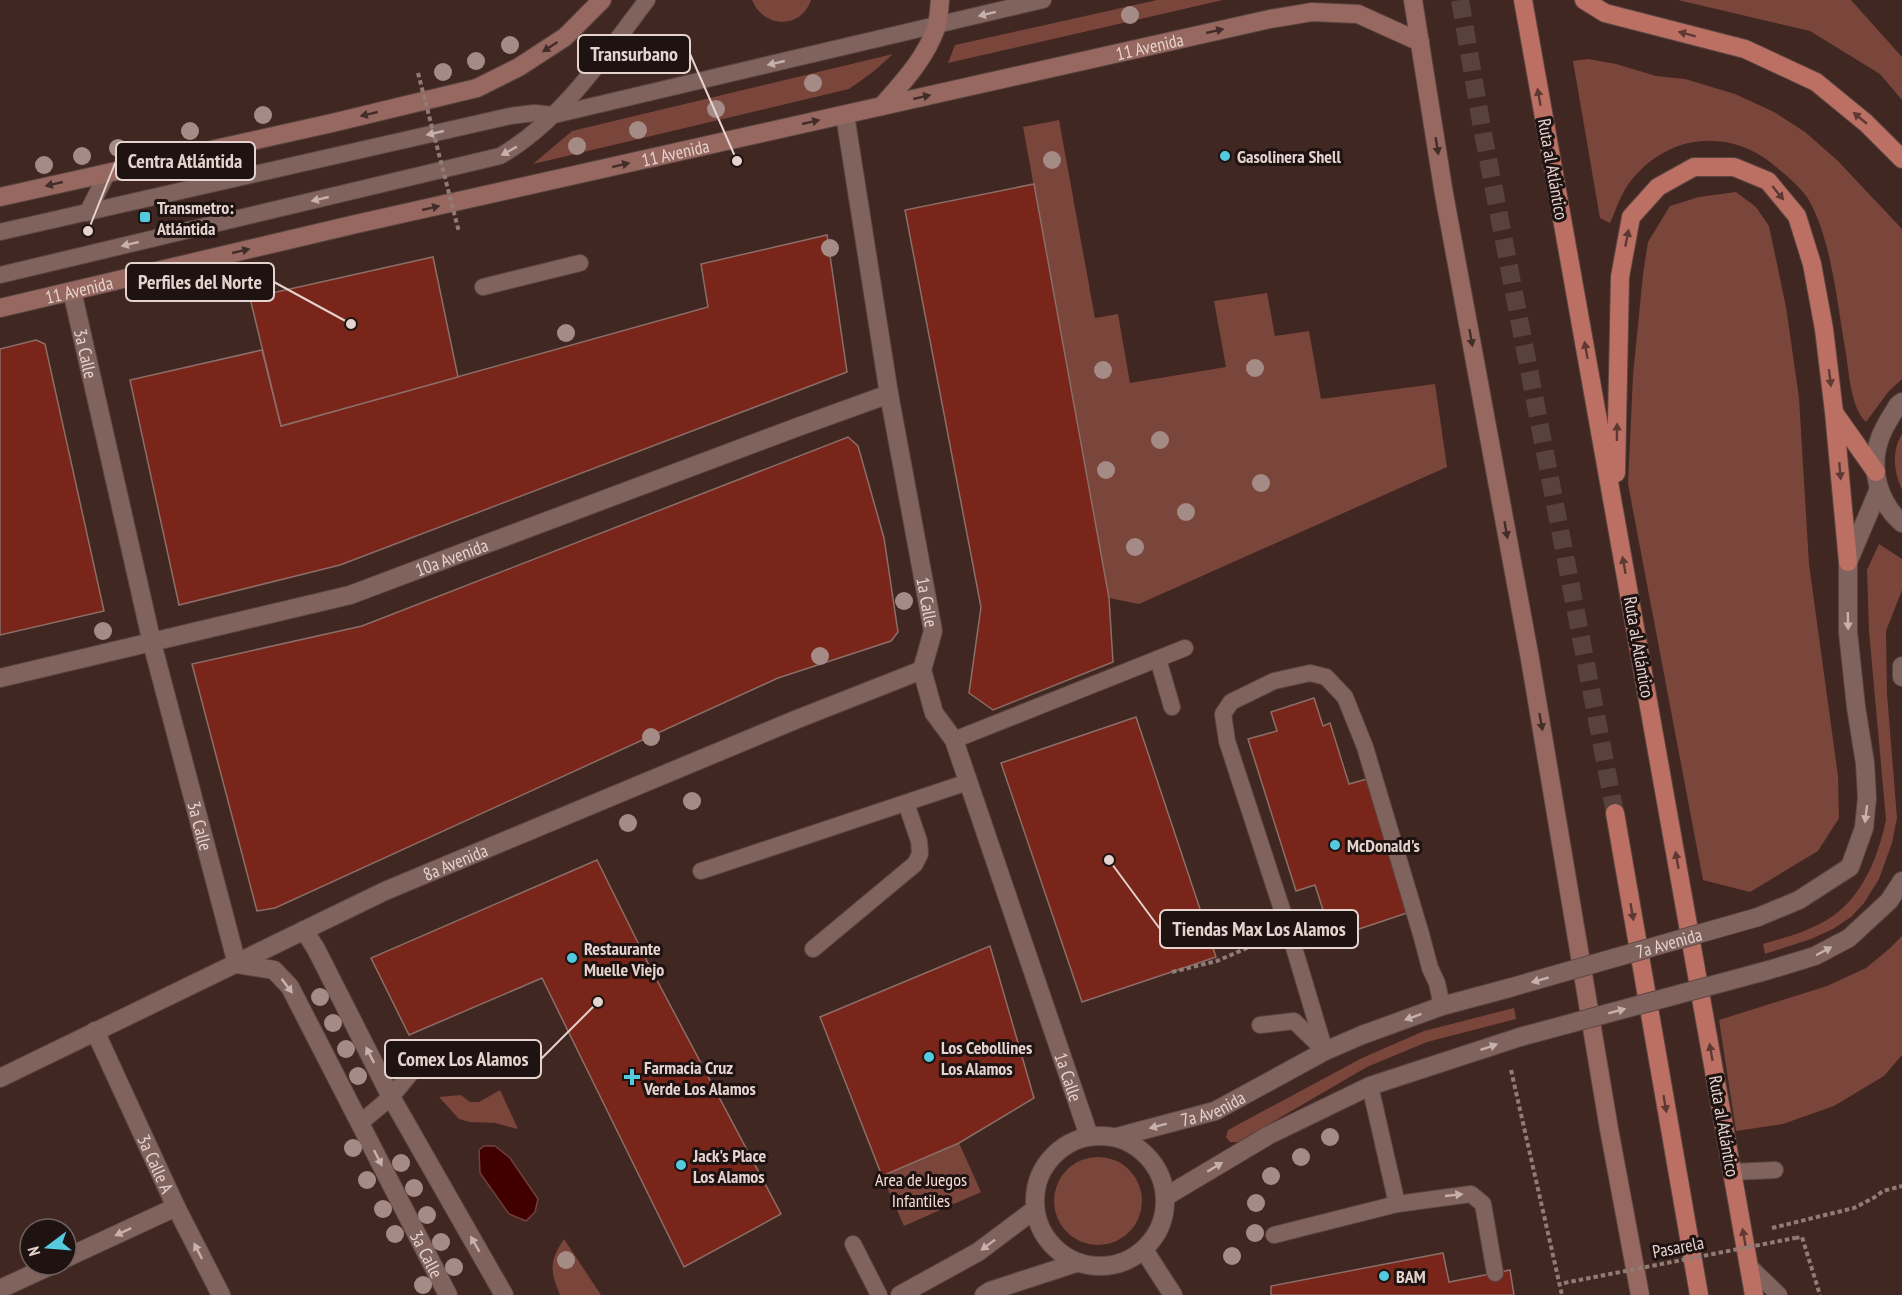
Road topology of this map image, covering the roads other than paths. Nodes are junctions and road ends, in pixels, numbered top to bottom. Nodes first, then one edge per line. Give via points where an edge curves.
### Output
1 (611, 0) edge
2 (647, 0) edge
3 (940, 0) edge
4 (1043, 0) edge
5 (1413, 0) edge
6 (1523, 0) edge
7 (1584, 0) edge
8 (598, 5) edge
9 (937, 26) junction
10 (1420, 42) junction
11 (882, 106) junction
12 (554, 115) junction
13 (845, 115) junction
14 (1902, 159) edge
15 (108, 172) junction
16 (0, 197) edge
17 (87, 213) junction
18 (0, 232) edge
19 (580, 263) dead end
20 (0, 275) edge
21 (483, 287) dead end
22 (72, 291) junction
23 (0, 308) edge
24 (890, 394) junction
25 (1902, 402) edge
26 (1834, 412) junction
27 (1877, 480) junction
28 (1615, 511) junction
29 (1902, 524) edge
30 (1848, 562) junction
31 (152, 643) junction
32 (1185, 648) dead end
33 (1158, 659) junction
34 (1902, 666) edge
35 (922, 670) junction
36 (1902, 677) edge
37 (0, 678) edge
38 (1172, 707) dead end
39 (954, 740) junction
40 (968, 782) junction
41 (906, 803) junction
42 (1615, 813) tunnel mouth
43 (701, 871) dead end
44 (1902, 881) edge
45 (304, 930) junction
46 (813, 949) dead end
47 (237, 964) junction
48 (1442, 1006) junction
49 (1260, 1025) dead end
50 (95, 1031) junction
51 (1325, 1051) junction
52 (442, 1056) dead end
53 (0, 1078) edge
54 (1370, 1086) junction
55 (391, 1097) junction
56 (360, 1123) junction
57 (1089, 1136) junction
58 (1118, 1137) junction
59 (1775, 1170) dead end
60 (1732, 1172) junction
61 (1165, 1197) junction
62 (1396, 1204) junction
63 (176, 1208) junction
64 (1034, 1209) junction
65 (1274, 1235) dead end
66 (853, 1244) dead end
67 (1144, 1250) junction
68 (78, 1253) edge
69 (1076, 1263) junction
70 (1749, 1266) junction
71 (1495, 1273) dead end
72 (26, 1277) edge
73 (0, 1289) edge
74 (220, 1295) edge
75 (448, 1295) edge
76 (504, 1295) edge
77 (879, 1295) edge
78 (900, 1295) edge
79 (984, 1295) edge
80 (1173, 1295) edge
81 (1640, 1295) edge
82 (1699, 1295) edge
83 (1754, 1295) edge
84 (1779, 1295) edge

1 - 8 main road
2 - 12 lane
3 - 9 main road
4 -> 9 lane
5 - 10 main road
28 -> 6 highway, Ruta al Atlántico
14 -> 7 highway via 1816,82 1744,50 1605,13
8 -> 15 main road via 565,37 477,88
9 - 11 main road via 919,62
9 -> 12 lane
11 -> 10 main road, 11 Avenida via 1312,12 1358,14
10 -> 81 main road
11 - 13 main road, 11 Avenida
12 -> 17 lane via 510,116
12 -> 20 lane via 520,145 500,156
22 -> 13 main road, 11 Avenida
13 - 24 street, 1a Calle
15 -> 16 main road
15 - 17 lane
17 - 18 lane
19 - 21 lane
22 - 23 main road, 11 Avenida
22 - 31 street, 3a Calle
24 - 31 street, 10a Avenida via 350,595
24 - 35 street, 1a Calle via 933,631
25 - 27 street, 7a Avenida via 1880,437
26 - 27 highway
28 -> 26 highway via 1620,277 1631,217 1658,187 1694,167 1734,167 1768,181 1797,216 1814,275
26 -> 30 highway
27 - 29 street via 1886,506
27 - 30 street, 7a Avenida
60 -> 28 highway, Ruta al Atlántico
30 -> 48 street, 7a Avenida, bridge via 1848,632 1868,798 1864,828 1850,867 1799,900 1758,917
31 - 37 street, 10a Avenida
31 - 47 street, 3a Calle
32 - 33 lane
33 - 38 lane
33 - 39 lane
34 - 36 street
35 - 39 street, 1a Calle via 934,713
35 - 45 street, 8a Avenida via 385,891
39 - 40 street, 1a Calle
40 - 41 lane
40 - 57 street, 1a Calle
41 - 43 lane
41 - 46 lane via 919,841 920,854 915,864
42 -> 82 highway
54 -> 44 street, bridge via 1520,1037 1815,956 1849,938 1889,902
45 - 47 street, 8a Avenida
55 -> 45 street
47 - 50 street, 8a Avenida
47 -> 56 street, 3a Calle via 274,970 290,987
48 -> 51 street, 7a Avenida
48 - 51 lane via 1365,747 1345,697 1326,677 1310,674 1274,681 1231,702 1223,714 1227,741
49 - 51 lane via 1294,1021
50 - 53 street, 8a Avenida
50 - 63 street, 3a Calle A
51 -> 58 street, 7a Avenida via 1215,1111
52 - 55 lane via 416,1067
61 -> 54 street via 1269,1135
54 - 62 lane
55 - 56 lane
76 -> 55 street
56 -> 75 street, 3a Calle
57 - 58 street
57 - 64 street via 1065,1145 1046,1162 1036,1184
58 - 61 street via 1143,1151 1161,1178
59 - 60 lane
70 -> 60 highway, Ruta al Atlántico
61 - 67 street via 1164,1217 1157,1235
62 - 65 lane
62 -> 71 lane via 1471,1194 1483,1204
63 -> 68 street
74 -> 63 street, 3a Calle A
64 - 69 street via 1042,1234 1060,1254
64 -> 78 street via 978,1252
66 - 77 lane
67 - 69 street via 1112,1266
67 - 80 street
69 - 79 street
70 - 83 highway, Ruta al Atlántico
70 - 84 lane
72 - 73 street

